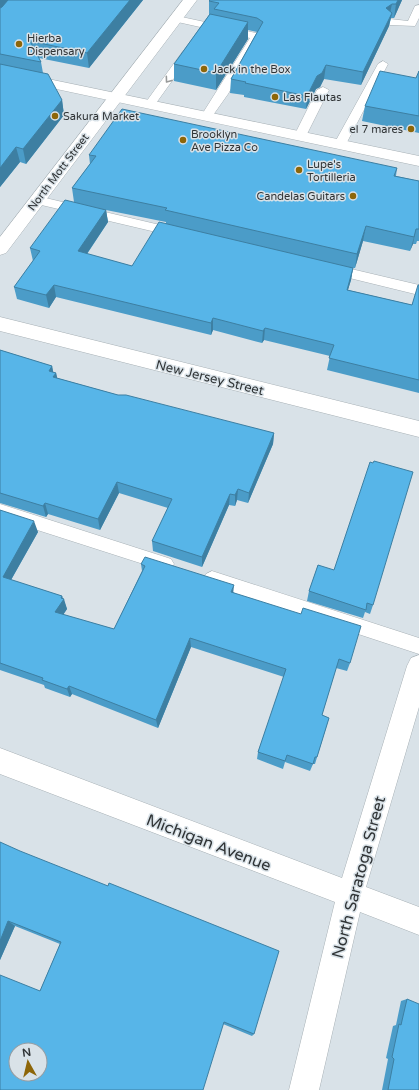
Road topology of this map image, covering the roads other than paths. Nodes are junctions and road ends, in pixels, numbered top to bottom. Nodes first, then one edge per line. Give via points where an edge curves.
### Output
1 (190, 0) edge
2 (419, 8) edge
3 (177, 19) junction
4 (390, 22) edge
5 (207, 25) junction
6 (382, 64) dead end
7 (0, 73) edge
8 (323, 90) edge
9 (116, 97) junction
10 (150, 104) junction
11 (207, 116) junction
12 (300, 136) junction
13 (340, 144) junction
14 (419, 161) edge
15 (37, 200) junction
16 (190, 236) edge
17 (0, 249) edge
18 (320, 266) edge
19 (419, 290) edge
20 (0, 324) edge
21 (419, 429) edge
22 (0, 511) edge
23 (419, 646) edge
24 (419, 666) edge
25 (0, 761) edge
26 (350, 896) junction
27 (419, 921) edge
28 (304, 1090) edge

1 - 3 street, North Mott Street
2 - 4 lane via 411,24
3 - 5 lane
3 - 9 street, North Mott Street
5 -> 10 lane
5 - 11 lane via 256,36
6 - 13 lane
7 - 9 street
8 - 12 lane
9 - 10 street
9 - 15 street, North Mott Street
10 - 11 street
11 - 12 street
12 - 13 street
13 - 14 street
15 - 16 lane
15 - 17 street, North Mott Street
18 - 19 lane
20 - 21 street, New Jersey Street
22 - 23 lane
24 - 26 street, North Saratoga Street
25 - 26 street, Michigan Avenue
26 - 27 street, Michigan Avenue
26 - 28 street, North Saratoga Street

